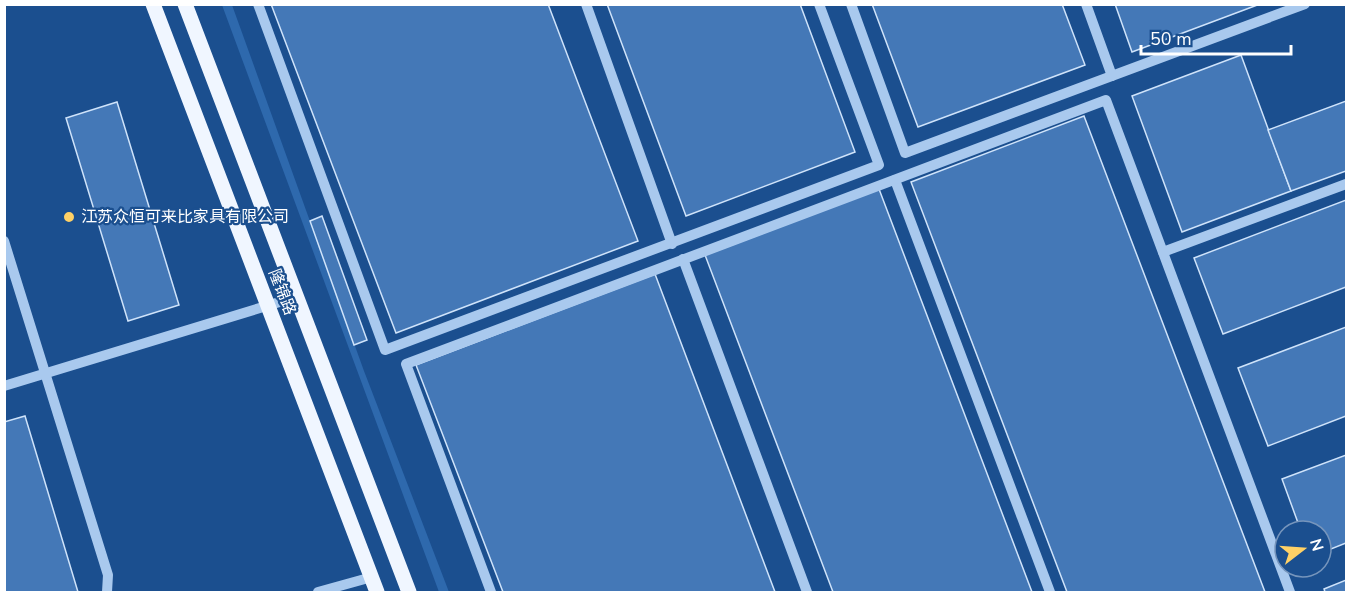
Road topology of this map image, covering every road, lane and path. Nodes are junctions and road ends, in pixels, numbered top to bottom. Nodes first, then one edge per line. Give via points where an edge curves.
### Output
1 (153, 4) edge
2 (185, 4) edge
3 (258, 4) edge
4 (586, 4) edge
5 (819, 4) edge
6 (851, 4) edge
7 (1086, 4) edge
8 (1305, 4) edge
9 (1112, 76) junction
10 (895, 180) junction
11 (1347, 184) edge
12 (4, 241) edge
13 (672, 244) junction
14 (1163, 252) junction
15 (683, 259) junction
16 (296, 297) junction
17 (267, 305) junction
18 (45, 373) junction
19 (4, 386) edge
20 (372, 577) junction
21 (107, 592) edge
22 (323, 592) edge
23 (378, 592) edge
24 (409, 592) edge
25 (491, 592) edge
26 (807, 592) edge
27 (1050, 592) edge
28 (1290, 592) edge

1 - 17 main road, 隆锦路
2 - 16 main road, 隆锦路
3 - 13 lane via 385,350
4 - 13 lane
5 - 13 lane via 879,165
6 - 9 lane via 905,153
7 - 9 lane
8 - 9 lane
10 - 14 lane via 1106,100
10 - 15 lane
10 - 27 lane
11 - 14 lane
12 - 18 lane
14 - 28 lane
15 - 25 lane via 406,364
15 - 26 lane
16 - 17 lane
16 - 24 main road, 隆锦路
17 - 18 lane
17 - 20 main road, 隆锦路
18 - 19 lane
18 - 21 lane via 108,575
20 - 22 lane
20 - 23 main road, 隆锦路

